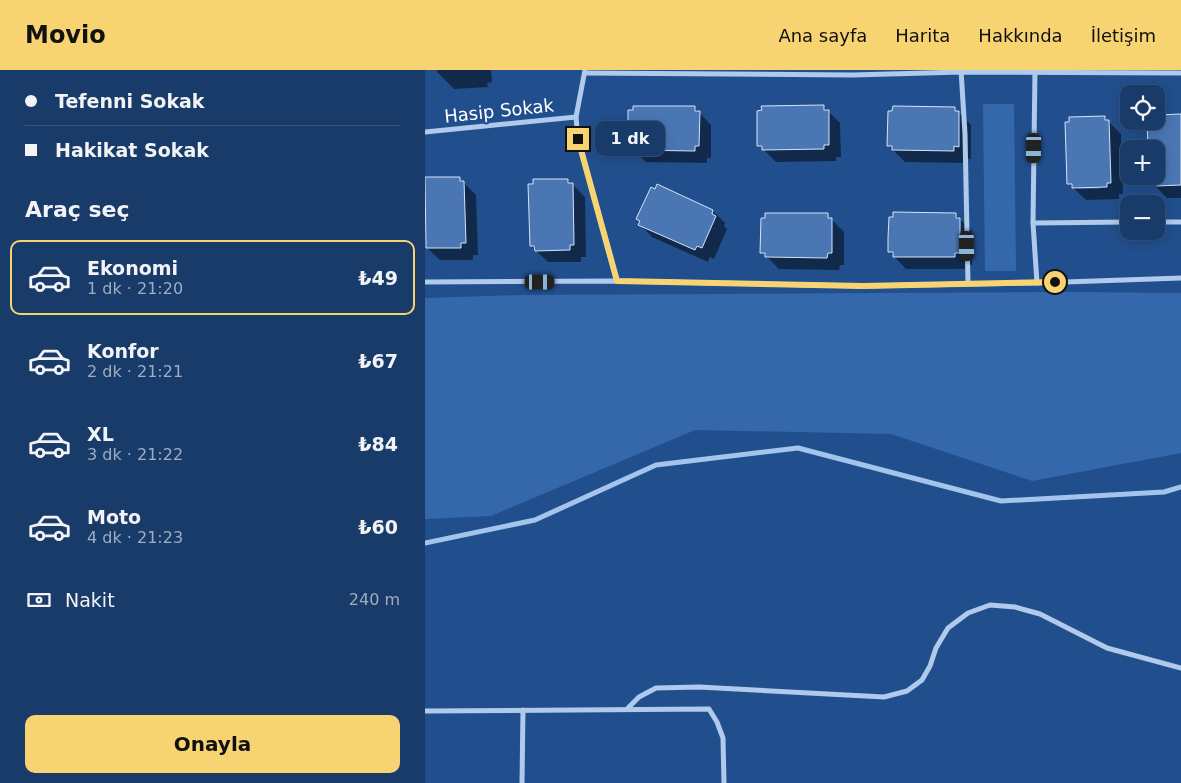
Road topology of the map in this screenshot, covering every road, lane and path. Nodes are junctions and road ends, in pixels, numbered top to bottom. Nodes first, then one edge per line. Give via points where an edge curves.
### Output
1 (961, 71) edge
2 (585, 72) edge
3 (1035, 72) edge
4 (1181, 73) edge
5 (576, 117) junction
6 (425, 132) edge
7 (1120, 222) edge
8 (1165, 222) edge
9 (1181, 222) edge
10 (1033, 223) junction
11 (1181, 278) edge
12 (617, 281) junction
13 (425, 282) edge
14 (968, 283) junction
15 (1037, 283) junction
16 (1181, 668) edge
17 (627, 708) junction
18 (523, 710) junction
19 (425, 711) edge
20 (522, 783) edge
21 (724, 783) edge

1 - 2 street via 853,75
1 - 3 street
1 - 14 street
2 - 5 street
3 - 4 street
3 - 10 street
5 - 6 street, Hasip Sokak
5 - 12 street via 578,139
7 - 10 street
8 - 9 street
10 - 15 street
11 - 15 street
12 - 13 street
12 - 14 street via 863,286
14 - 15 street
16 - 17 street via 1107,648 1040,614 1015,606 990,605 968,613 948,628 921,680 907,691 884,697 656,688
17 - 18 street
17 - 21 street via 709,709 723,738
18 - 19 street
18 - 20 street

